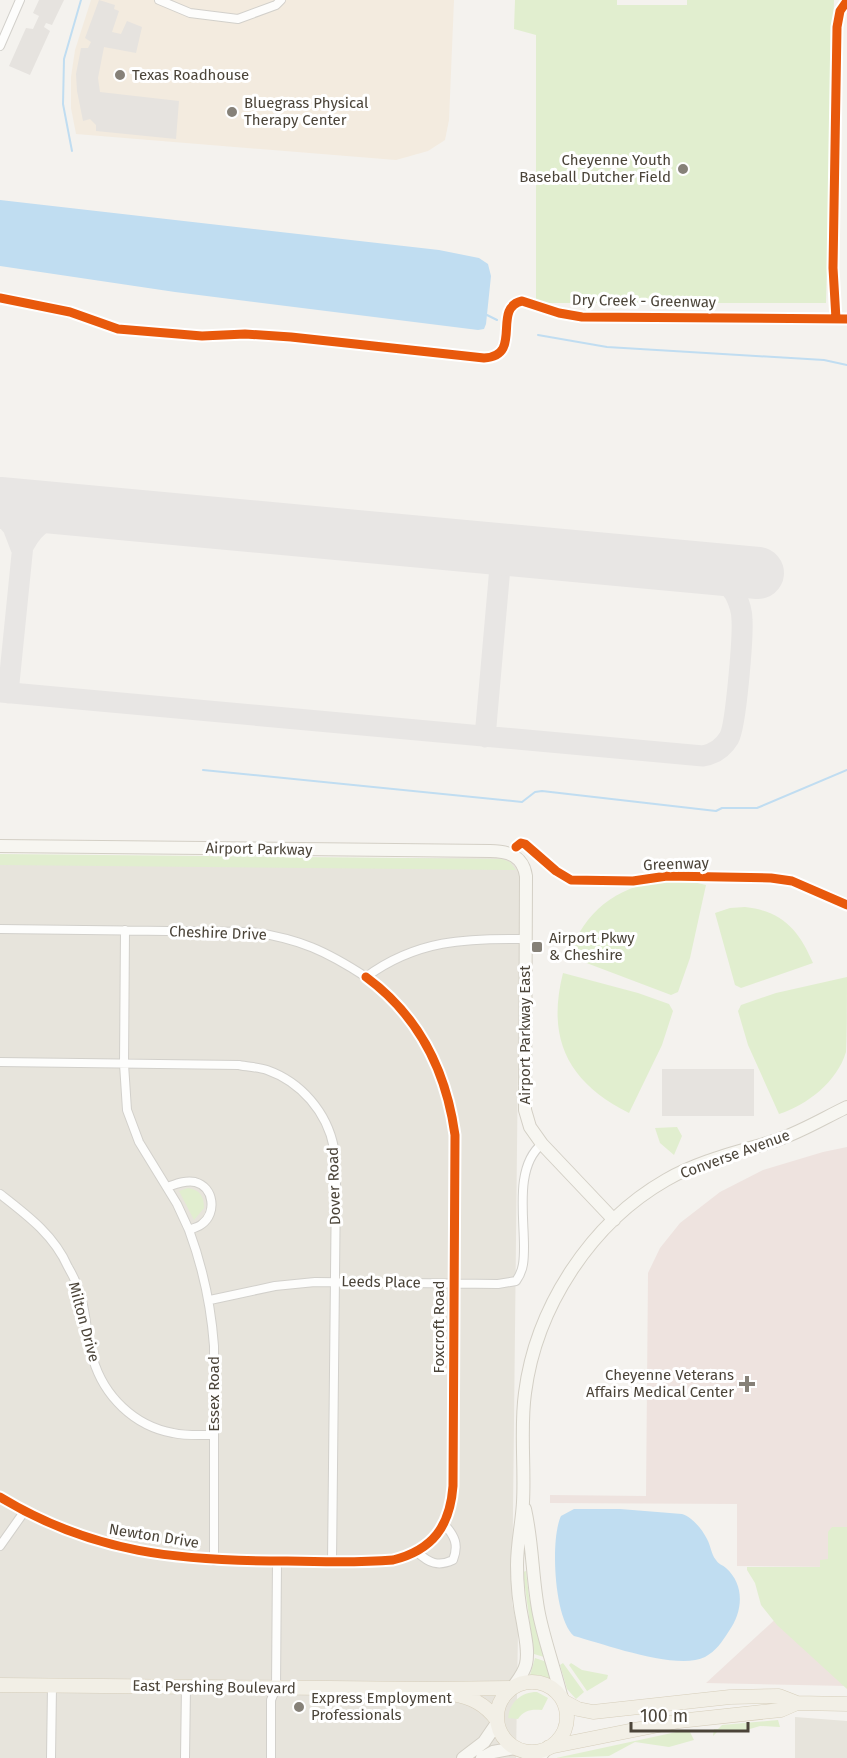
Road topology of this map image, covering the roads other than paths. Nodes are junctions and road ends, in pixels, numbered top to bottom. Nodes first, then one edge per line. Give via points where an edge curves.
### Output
1 (20, 0) edge
2 (159, 0) edge
3 (281, 0) edge
4 (0, 46) edge
5 (0, 846) edge
6 (516, 856) joint
7 (0, 929) edge
8 (125, 930) junction
9 (525, 939) junction
10 (366, 977) junction
11 (0, 1062) edge
12 (124, 1064) junction
13 (847, 1107) edge
14 (542, 1144) junction
15 (167, 1187) junction
16 (0, 1194) edge
17 (614, 1220) junction
18 (189, 1230) junction
19 (335, 1282) junction
20 (454, 1283) junction
21 (210, 1300) junction
22 (214, 1435) junction
23 (0, 1497) edge
24 (523, 1502) junction
25 (24, 1512) junction
26 (444, 1524) junction
27 (0, 1546) edge
28 (417, 1552) junction
29 (214, 1561) junction
30 (277, 1561) junction
31 (332, 1562) junction
32 (0, 1685) edge
33 (52, 1686) junction
34 (186, 1687) junction
35 (276, 1688) junction
36 (512, 1688) junction
37 (429, 1689) junction
38 (563, 1700) junction
39 (797, 1703) junction
40 (847, 1704) edge
41 (497, 1722) junction
42 (516, 1751) edge
43 (545, 1751) edge
44 (51, 1758) edge
45 (185, 1758) edge
46 (270, 1758) edge
47 (463, 1758) edge
48 (482, 1758) edge

1 - 4 street
2 - 3 street via 190,14 238,19
5 - 6 main road, Airport Parkway via 490,851
6 - 9 main road, Airport Parkway East via 526,876
7 - 8 street, Cheshire Drive
8 - 10 street, Cheshire Drive via 227,930 279,936 333,955
8 - 12 street, Essex Road
9 - 10 street via 452,941 417,949
9 - 14 main road, Airport Parkway East via 525,1103 530,1127
10 - 20 street, Foxcroft Road via 383,989 417,1027 446,1088 456,1135
11 - 12 street, Dover Road
12 - 15 street, Essex Road via 131,1125
12 - 19 street, Dover Road via 239,1065 266,1070 308,1096 330,1131 335,1150
13 - 17 main road, Converse Avenue via 778,1140 694,1166 656,1187
14 - 17 main road, Airport Parkway East
14 - 20 street, Leeds Place via 534,1150 525,1169 521,1275 508,1284
15 - 18 street, Essex Road
15 - 18 street via 183,1181 195,1182 210,1193 209,1216
16 - 22 street, Milton Drive via 46,1233 67,1263 82,1300 93,1358 113,1398 156,1428
17 - 24 main road, Converse Avenue via 576,1265 541,1330 525,1393
18 - 21 street, Essex Road
19 - 20 street, Leeds Place
19 - 21 street, Leeds Place via 275,1286
19 - 31 street, Dover Road
20 - 26 street, Foxcroft Road via 453,1486
21 - 22 street, Essex Road
22 - 29 street, Essex Road
23 - 25 street, Newton Drive
24 - 36 main road, Converse Avenue via 517,1583 527,1662
24 - 38 main road, Converse Avenue via 539,1615
25 - 27 street
25 - 29 street, Newton Drive via 66,1531 126,1550
26 - 28 street, Foxcroft Road
26 - 28 street via 456,1542 453,1560 435,1564
28 - 31 street, Foxcroft Road via 393,1560
29 - 30 street, Newton Drive
30 - 31 street, Foxcroft Road
30 - 35 street
32 - 33 main road, East Pershing Boulevard
33 - 34 main road, East Pershing Boulevard
33 - 44 street
34 - 35 main road, East Pershing Boulevard
34 - 45 street
35 - 37 main road, East Pershing Boulevard
35 - 46 street via 271,1700
36 - 37 main road, East Pershing Boulevard
36 - 38 main road, East Pershing Boulevard via 526,1682 540,1683 553,1688
36 - 41 main road via 500,1702
37 - 41 main road, East Pershing Boulevard via 474,1699
38 - 39 main road, East Pershing Boulevard via 585,1712 730,1697 779,1696
38 - 43 main road via 566,1724 560,1737
39 - 40 main road, East Pershing Boulevard
39 - 43 main road, East Pershing Boulevard via 781,1710 679,1721
41 - 42 main road, East Pershing Boulevard
41 - 47 main road via 484,1742
42 - 43 main road, East Pershing Boulevard
42 - 48 main road via 493,1752

